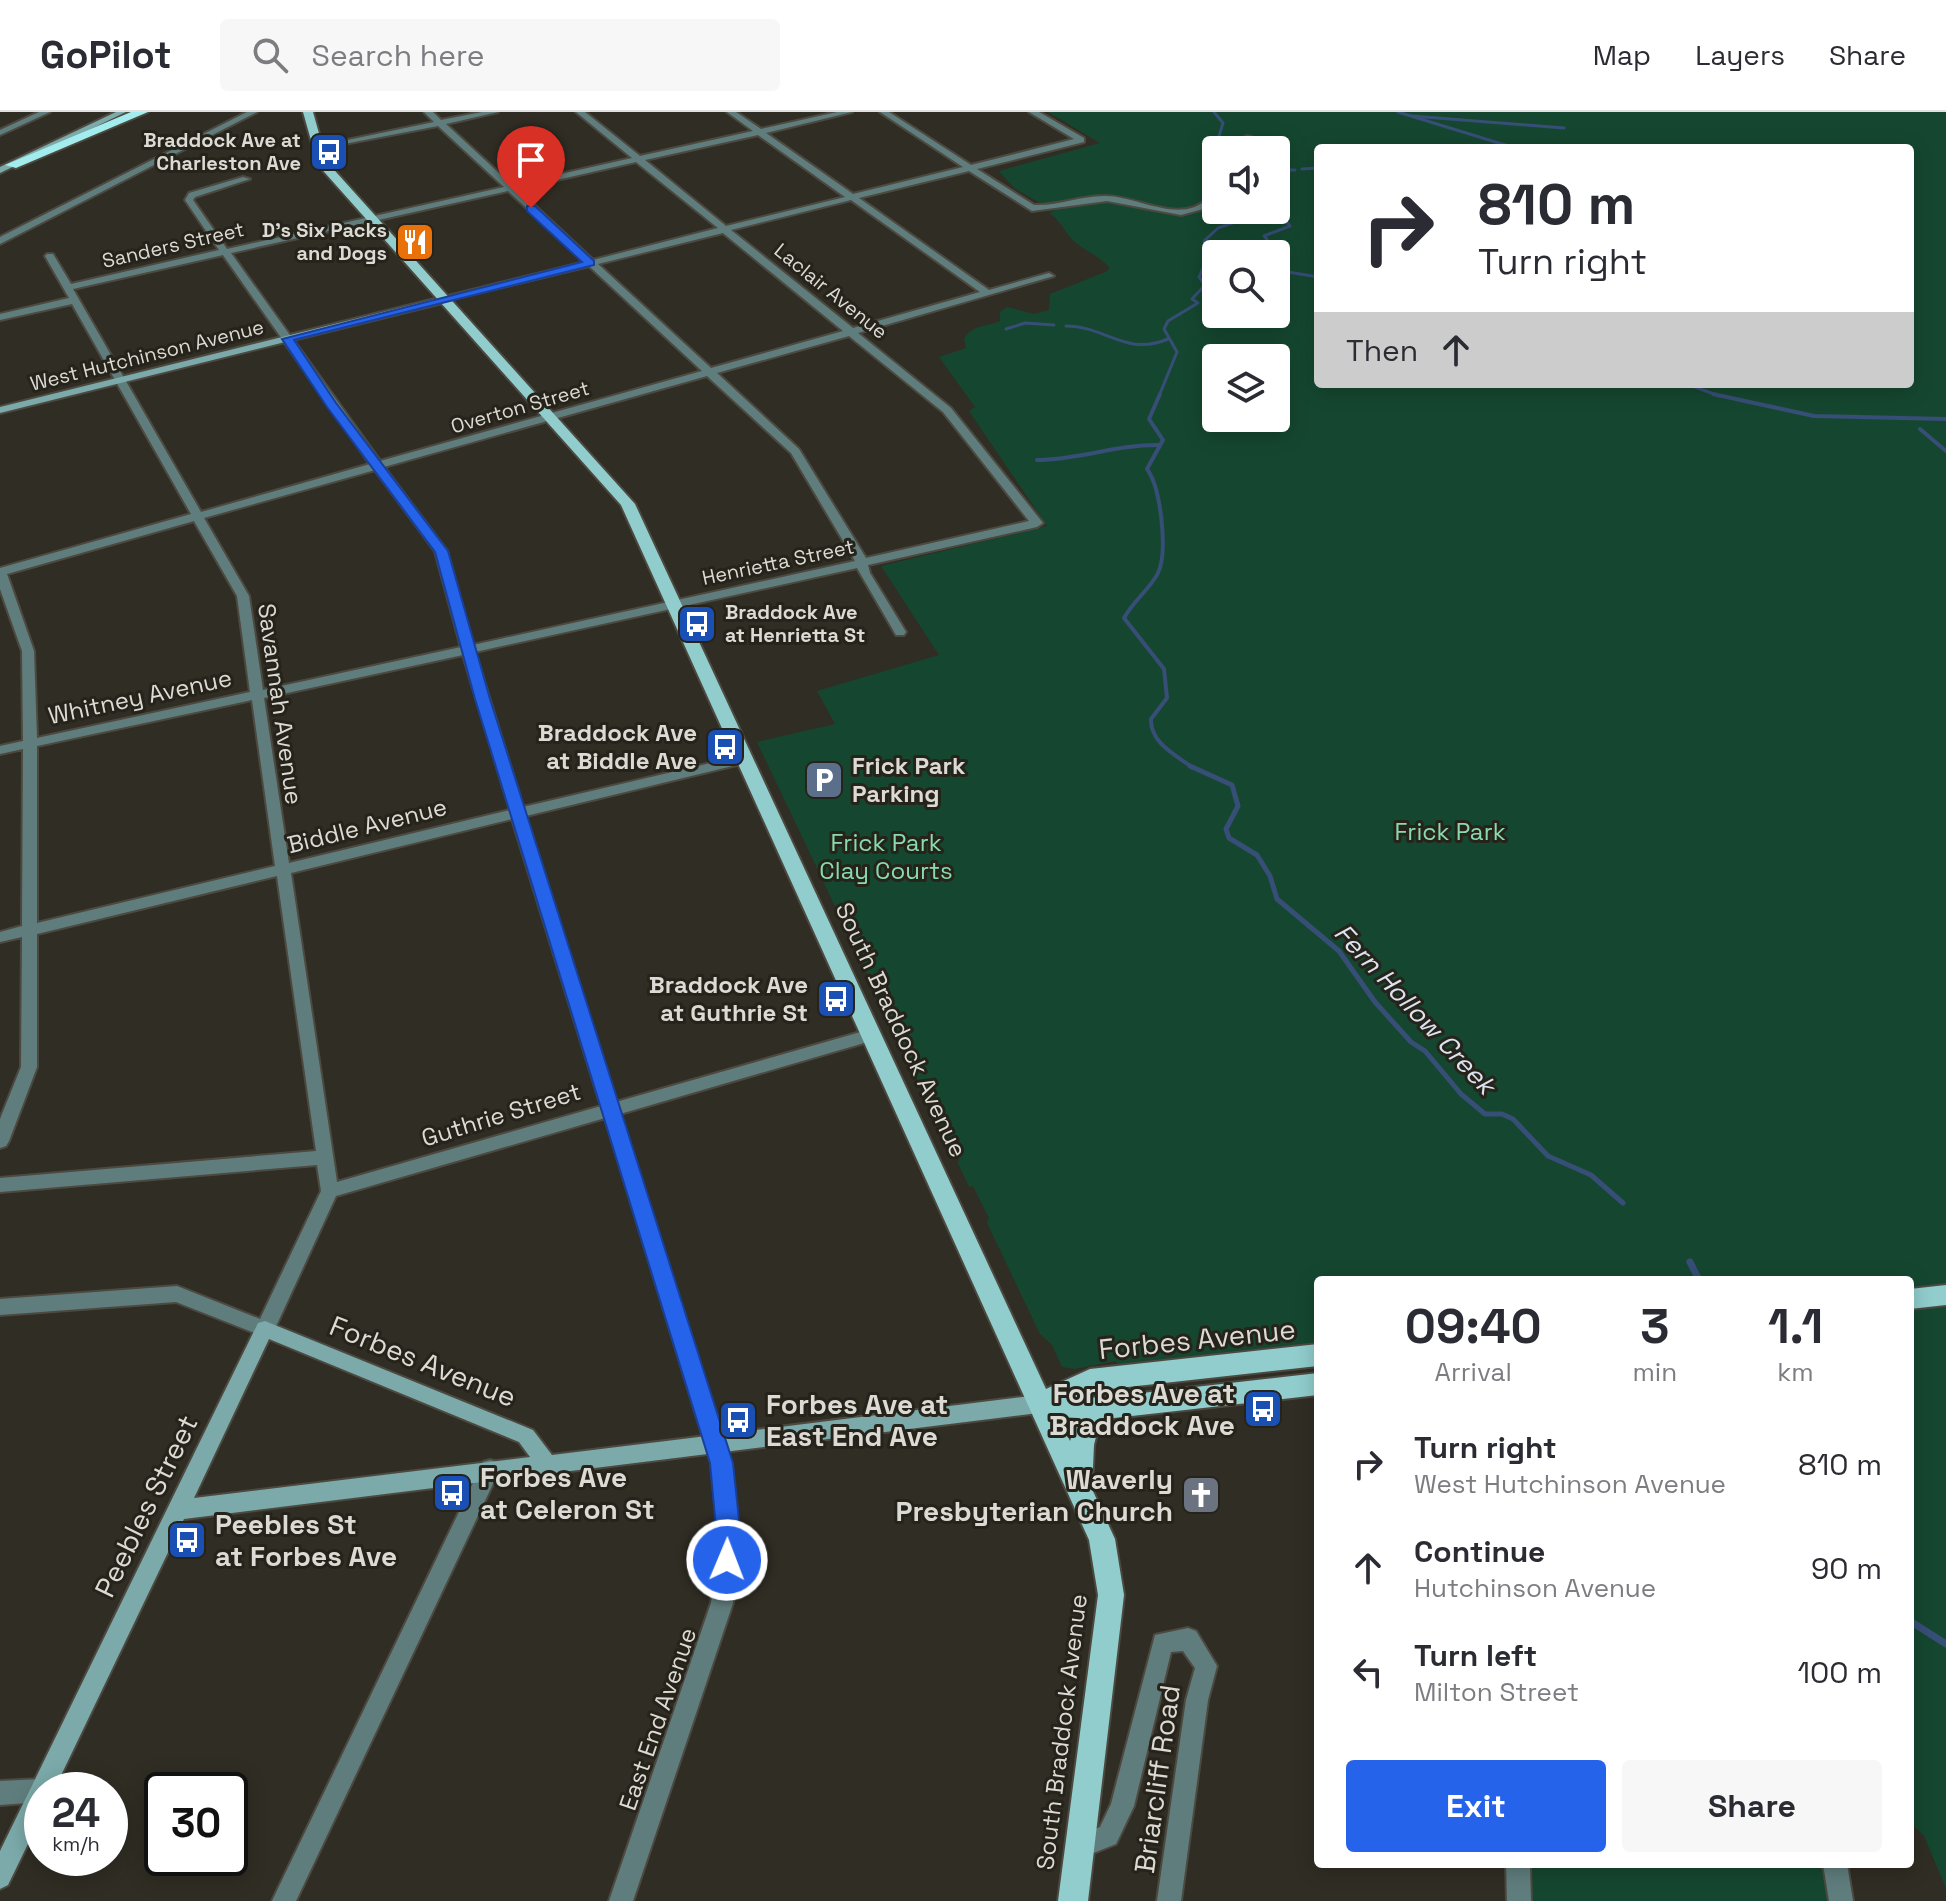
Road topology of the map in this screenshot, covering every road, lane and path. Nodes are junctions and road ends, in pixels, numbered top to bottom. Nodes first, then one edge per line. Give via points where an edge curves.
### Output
1 (46, 112) edge
2 (122, 112) edge
3 (142, 112) edge
4 (308, 112) edge
5 (428, 112) edge
6 (494, 112) edge
7 (580, 112) edge
8 (731, 112) edge
9 (848, 112) edge
10 (884, 112) edge
11 (1033, 112) edge
12 (230, 113) edge
13 (249, 114) edge
14 (441, 124) junction
15 (759, 132) junction
16 (0, 133) edge
17 (318, 147) junction
18 (638, 159) junction
19 (5, 167) edge
20 (973, 169) junction
21 (246, 179) dead end
22 (509, 188) junction
23 (853, 198) junction
24 (1202, 206) edge
25 (371, 220) junction
26 (726, 230) junction
27 (0, 241) edge
28 (224, 253) junction
29 (50, 256) dead end
30 (590, 263) junction
31 (1049, 276) dead end
32 (69, 287) junction
33 (987, 296) junction
34 (75, 300) junction
35 (443, 300) junction
36 (0, 317) edge
37 (854, 332) junction
38 (288, 339) junction
39 (708, 373) junction
40 (120, 380) junction
41 (0, 410) edge
42 (550, 417) junction
43 (379, 465) junction
44 (196, 517) junction
45 (1037, 521) joint
46 (864, 563) junction
47 (0, 572) edge
48 (673, 606) junction
49 (900, 632) dead end
50 (523, 637) joint
51 (469, 648) junction
52 (256, 694) junction
53 (30, 744) junction
54 (0, 750) edge
55 (745, 759) junction
56 (518, 812) junction
57 (283, 869) junction
58 (28, 931) junction
59 (0, 937) edge
60 (871, 1035) junction
61 (611, 1107) junction
62 (0, 1141) edge
63 (327, 1157) junction
64 (0, 1185) edge
65 (330, 1191) junction
66 (1946, 1295) edge
67 (1914, 1299) edge
68 (0, 1307) edge
69 (265, 1329) junction
70 (1314, 1355) edge
71 (1314, 1384) edge
72 (1039, 1404) junction
73 (1098, 1409) junction
74 (714, 1444) junction
75 (546, 1463) junction
76 (490, 1469) junction
77 (1081, 1494) junction
78 (177, 1510) junction
79 (49, 1772) edge
80 (24, 1792) edge
81 (0, 1793) edge
82 (24, 1825) edge
83 (1081, 1846) junction
84 (1518, 1868) edge
85 (1836, 1868) edge
86 (0, 1877) edge
87 (284, 1901) edge
88 (621, 1901) edge
89 (1073, 1901) edge
90 (1169, 1901) edge
91 (1519, 1901) edge
92 (1841, 1901) edge

1 - 16 street
2 - 19 street
3 - 19 highway
4 - 17 main road, South Braddock Avenue
5 - 14 street
6 - 14 street
7 - 18 street, Laclair Avenue
8 - 15 street
9 - 15 street, Sanders Street
10 - 20 street
11 - 20 street via 1081,140
12 - 13 street
13 - 27 street
14 - 17 street
14 - 22 street
15 - 18 street, Sanders Street
15 - 23 street
17 - 25 main road, South Braddock Avenue via 322,163
18 - 22 street, Sanders Street
18 - 26 street, Laclair Avenue
20 - 23 street
20 - 24 street via 1041,209 1098,198 1160,209
21 - 28 street, East End Avenue via 189,200
22 - 25 street, Sanders Street
22 - 30 street
23 - 26 street
23 - 33 street
25 - 28 street, Sanders Street
25 - 35 main road, South Braddock Avenue
26 - 30 street
26 - 37 street, Laclair Avenue
28 - 32 street, Sanders Street
28 - 38 street, East End Avenue
29 - 32 street, Savannah Avenue
30 - 35 street
30 - 39 street
31 - 33 street, Overton Street
32 - 34 street, Savannah Avenue
33 - 37 street, Overton Street
34 - 36 street
34 - 40 street, Savannah Avenue
35 - 38 street, West Hutchinson Avenue
35 - 42 main road, South Braddock Avenue
37 - 39 street, Overton Street
37 - 45 street, Laclair Avenue via 955,418
38 - 40 street, West Hutchinson Avenue
38 - 43 street, East End Avenue
39 - 42 street, Overton Street
39 - 46 street via 795,451
40 - 41 street, West Hutchinson Avenue
40 - 44 street, Savannah Avenue
42 - 43 street, Overton Street
42 - 48 main road, South Braddock Avenue via 628,504
43 - 44 street, Overton Street
43 - 51 street, East End Avenue via 441,551
44 - 47 street, Overton Street
44 - 52 street, Savannah Avenue via 243,596
45 - 46 street, Henrietta Street
46 - 48 street, Henrietta Street
46 - 49 street via 864,573
47 - 53 street via 28,651
48 - 50 street, Henrietta Street
48 - 55 main road, South Braddock Avenue
50 - 51 street, Whitney Avenue
51 - 52 street, Whitney Avenue
51 - 56 street, East End Avenue
52 - 53 street, Whitney Avenue
52 - 57 street, Savannah Avenue
53 - 54 street, Whitney Avenue
53 - 58 street
55 - 56 street, Biddle Avenue
55 - 60 main road, South Braddock Avenue
56 - 57 street, Biddle Avenue
56 - 61 street, East End Avenue
57 - 58 street, Biddle Avenue
57 - 63 street, Savannah Avenue
58 - 59 street, Biddle Avenue
58 - 62 street via 29,1067
60 - 61 street, Guthrie Street
60 - 72 main road, South Braddock Avenue
61 - 65 street, Guthrie Street
61 - 74 street, East End Avenue
63 - 64 street
63 - 65 street
65 - 69 street, Peebles Street
66 - 67 main road
68 - 69 street via 177,1294
69 - 75 street, Forbes Avenue via 526,1436
69 - 78 street, Peebles Street
70 - 72 main road, Forbes Avenue via 1090,1380
71 - 73 main road, Forbes Avenue
72 - 73 main road, Forbes Avenue
72 - 74 street, Forbes Avenue
72 - 77 main road, South Braddock Avenue
73 - 77 main road via 1083,1431
74 - 75 street, Forbes Avenue
74 - 88 street, East End Avenue via 729,1539 722,1603
75 - 76 street, Forbes Avenue
76 - 78 street, Forbes Avenue
76 - 87 street
77 - 83 main road, South Braddock Avenue via 1102,1539 1111,1595
78 - 79 street, Peebles Street
80 - 81 street
82 - 86 street, Peebles Street
83 - 89 main road, South Braddock Avenue
83 - 90 street, Briarcliff Road via 1108,1836 1122,1806 1163,1643 1188,1639 1206,1666
84 - 91 street
85 - 92 street

